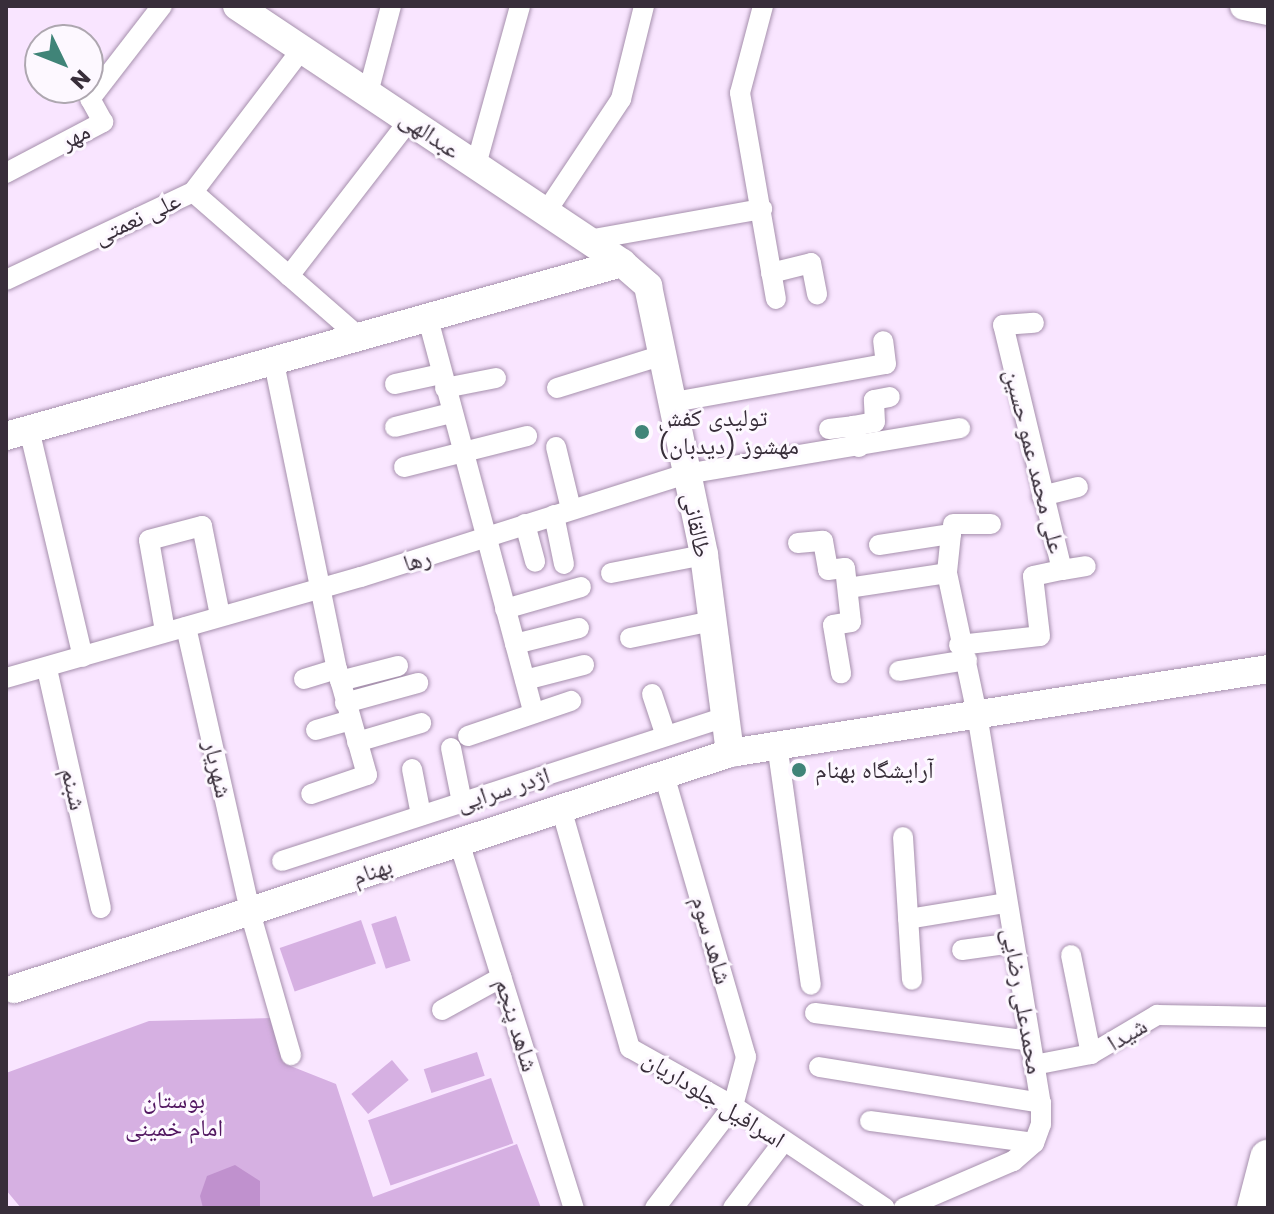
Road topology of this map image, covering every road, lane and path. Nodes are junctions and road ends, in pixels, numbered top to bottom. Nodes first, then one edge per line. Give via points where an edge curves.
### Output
1 (162, 6) edge
2 (237, 6) edge
3 (391, 6) edge
4 (520, 6) edge
5 (644, 6) edge
6 (763, 6) edge
7 (1244, 6) edge
8 (1268, 11) edge
9 (302, 49) junction
10 (368, 93) junction
11 (409, 121) junction
12 (476, 165) junction
13 (6, 173) edge
14 (193, 192) junction
15 (762, 209) junction
16 (546, 212) junction
17 (588, 240) junction
18 (622, 263) junction
19 (771, 273) junction
20 (289, 276) junction
21 (6, 280) edge
22 (817, 294) dead end
23 (776, 299) dead end
24 (427, 315) junction
25 (1034, 323) dead end
26 (356, 334) junction
27 (883, 341) dead end
28 (666, 354) junction
29 (273, 358) junction
30 (496, 378) dead end
31 (443, 381) junction
32 (395, 384) dead end
33 (557, 388) dead end
34 (890, 397) dead end
35 (674, 402) junction
36 (451, 413) junction
37 (853, 426) junction
38 (395, 427) dead end
39 (960, 428) dead end
40 (829, 429) dead end
41 (18, 432) edge
42 (527, 436) dead end
43 (556, 447) dead end
44 (859, 447) junction
45 (463, 453) junction
46 (404, 467) dead end
47 (686, 474) junction
48 (1078, 487) dead end
49 (1042, 496) junction
50 (562, 512) junction
51 (525, 524) junction
52 (991, 524) dead end
53 (952, 529) junction
54 (486, 539) junction
55 (798, 543) dead end
56 (879, 545) dead end
57 (704, 555) junction
58 (535, 562) dead end
59 (564, 564) dead end
60 (1086, 566) dead end
61 (1062, 570) junction
62 (611, 573) dead end
63 (947, 573) junction
64 (324, 587) junction
65 (581, 587) dead end
66 (848, 588) junction
67 (505, 609) junction
68 (220, 615) junction
69 (712, 621) junction
70 (579, 628) dead end
71 (176, 629) junction
72 (630, 638) dead end
73 (515, 644) junction
74 (963, 653) junction
75 (83, 657) junction
76 (584, 665) dead end
77 (398, 666) dead end
78 (47, 669) junction
79 (1268, 669) edge
80 (899, 671) dead end
81 (841, 673) dead end
82 (339, 675) junction
83 (6, 678) edge
84 (304, 679) dead end
85 (525, 680) junction
86 (418, 683) dead end
87 (652, 694) dead end
88 (571, 701) dead end
89 (348, 712) junction
90 (534, 713) junction
91 (977, 714) junction
92 (725, 717) junction
93 (421, 723) dead end
94 (316, 730) dead end
95 (666, 736) junction
96 (357, 742) junction
97 (777, 744) junction
98 (730, 753) junction
99 (412, 769) dead end
100 (664, 774) junction
101 (311, 794) dead end
102 (462, 802) junction
103 (561, 808) junction
104 (421, 815) junction
105 (903, 837) dead end
106 (459, 842) junction
107 (282, 861) dead end
108 (1006, 903) junction
109 (101, 908) dead end
110 (250, 912) junction
111 (908, 919) junction
112 (1013, 943) junction
113 (962, 950) dead end
114 (1071, 955) dead end
115 (502, 977) junction
116 (912, 980) dead end
117 (811, 985) dead end
118 (10, 988) edge
119 (442, 1010) dead end
120 (815, 1013) dead end
121 (1268, 1017) edge
122 (1030, 1041) junction
123 (1091, 1054) junction
124 (291, 1055) dead end
125 (1034, 1065) junction
126 (819, 1067) dead end
127 (1041, 1103) junction
128 (733, 1106) junction
129 (870, 1121) dead end
130 (784, 1141) junction
131 (1034, 1143) junction
132 (1268, 1158) edge
133 (574, 1208) edge
134 (655, 1208) edge
135 (733, 1208) edge
136 (885, 1208) edge
137 (904, 1208) edge
138 (1255, 1208) edge

1 - 13 street, مهر via 90,99 103,122
2 - 9 street, عبدالهی
3 - 10 street
4 - 12 street
5 - 16 street via 621,99
6 - 15 street via 740,93
7 - 8 street
9 - 10 street, عبدالهی
9 - 14 street, علی نعمتی
10 - 11 street, عبدالهی
11 - 12 street, عبدالهی
11 - 20 street
12 - 16 street, عبدالهی
14 - 20 street
14 - 21 street, علی نعمتی
15 - 17 street
15 - 19 street
16 - 17 street, عبدالهی
17 - 18 street, عبدالهی
18 - 24 street
18 - 28 street, طالقانی via 648,286
19 - 22 street via 811,263
19 - 23 street
20 - 26 street
24 - 26 street
24 - 31 street
25 - 49 street, علی محمد عمو حسین via 1003,325
26 - 29 street
27 - 35 street via 886,364
28 - 33 street
28 - 35 street, طالقانی
29 - 41 street
29 - 64 street
30 - 31 street
31 - 32 street
31 - 36 street
34 - 37 street via 874,400 875,422
35 - 47 street, طالقانی
36 - 38 street
36 - 45 street
37 - 40 street
37 - 44 street
39 - 44 street, رها
41 - 75 street
42 - 45 street
43 - 50 street
44 - 47 street, رها
45 - 46 street
45 - 54 street
47 - 50 street, رها
47 - 57 street, طالقانی
48 - 49 street
49 - 61 street, علی محمد عمو حسین
50 - 51 street, رها
50 - 59 street
51 - 54 street, رها
51 - 58 street
52 - 53 street
53 - 56 street
53 - 63 street, محمدعلی رضایی
54 - 64 street, رها
54 - 67 street
55 - 66 street via 823,541 828,570 845,568
57 - 62 street
57 - 69 street, طالقانی
60 - 61 street
61 - 74 street, علی محمد عمو حسین via 1033,576 1040,636
63 - 66 street
63 - 74 street, محمدعلی رضایی
64 - 68 street, رها
64 - 82 street
65 - 67 street
66 - 81 street via 851,622 833,625
67 - 73 street
68 - 71 street, رها
68 - 71 street, شهریار via 202,526 149,540
69 - 72 street
69 - 92 street, طالقانی
70 - 73 street
71 - 75 street, رها
71 - 110 street, شهریار
73 - 85 street
74 - 80 street
74 - 91 street, محمدعلی رضایی
75 - 78 street, رها
76 - 85 street
77 - 82 street
78 - 83 street, رها
78 - 109 street, شبنم
79 - 91 street
82 - 84 street
82 - 89 street
85 - 90 street
86 - 89 street
87 - 95 street
88 - 90 street
89 - 94 street
89 - 96 street
90 - 102 street via 459,742
91 - 97 street
91 - 108 street, محمدعلی رضایی
92 - 95 street, اژدر سرایی
92 - 98 street, طالقانی
93 - 96 street
95 - 102 street, اژدر سرایی
96 - 101 street via 367,775
97 - 98 street
97 - 117 street
98 - 100 street, بهنام
99 - 104 street
100 - 103 street, بهنام
100 - 128 street, شاهد سوم via 746,1057 745,1078
102 - 104 street, اژدر سرایی
103 - 106 street, بهنام
103 - 128 street, اسرافیل جلوداریان via 630,1048
104 - 107 street, اژدر سرایی
105 - 111 street
106 - 110 street, بهنام
106 - 115 street, شاهد پنجم
108 - 111 street
108 - 112 street, محمدعلی رضایی
110 - 118 street, بهنام
110 - 124 street, شهریار
111 - 116 street
112 - 113 street
112 - 122 street, محمدعلی رضایی
114 - 123 street
115 - 119 street
115 - 133 street, شاهد پنجم
120 - 122 street
121 - 123 street, شیدا via 1157,1015
122 - 125 street, محمدعلی رضایی
123 - 125 street, شیدا
125 - 127 street, محمدعلی رضایی
126 - 127 street
127 - 131 street, محمدعلی رضایی
128 - 130 street, اسرافیل جلوداریان
128 - 134 street, شاهد سوم
129 - 131 street
130 - 135 street
130 - 136 street, اسرافیل جلوداریان
131 - 137 street via 1013,1161
132 - 138 highway

